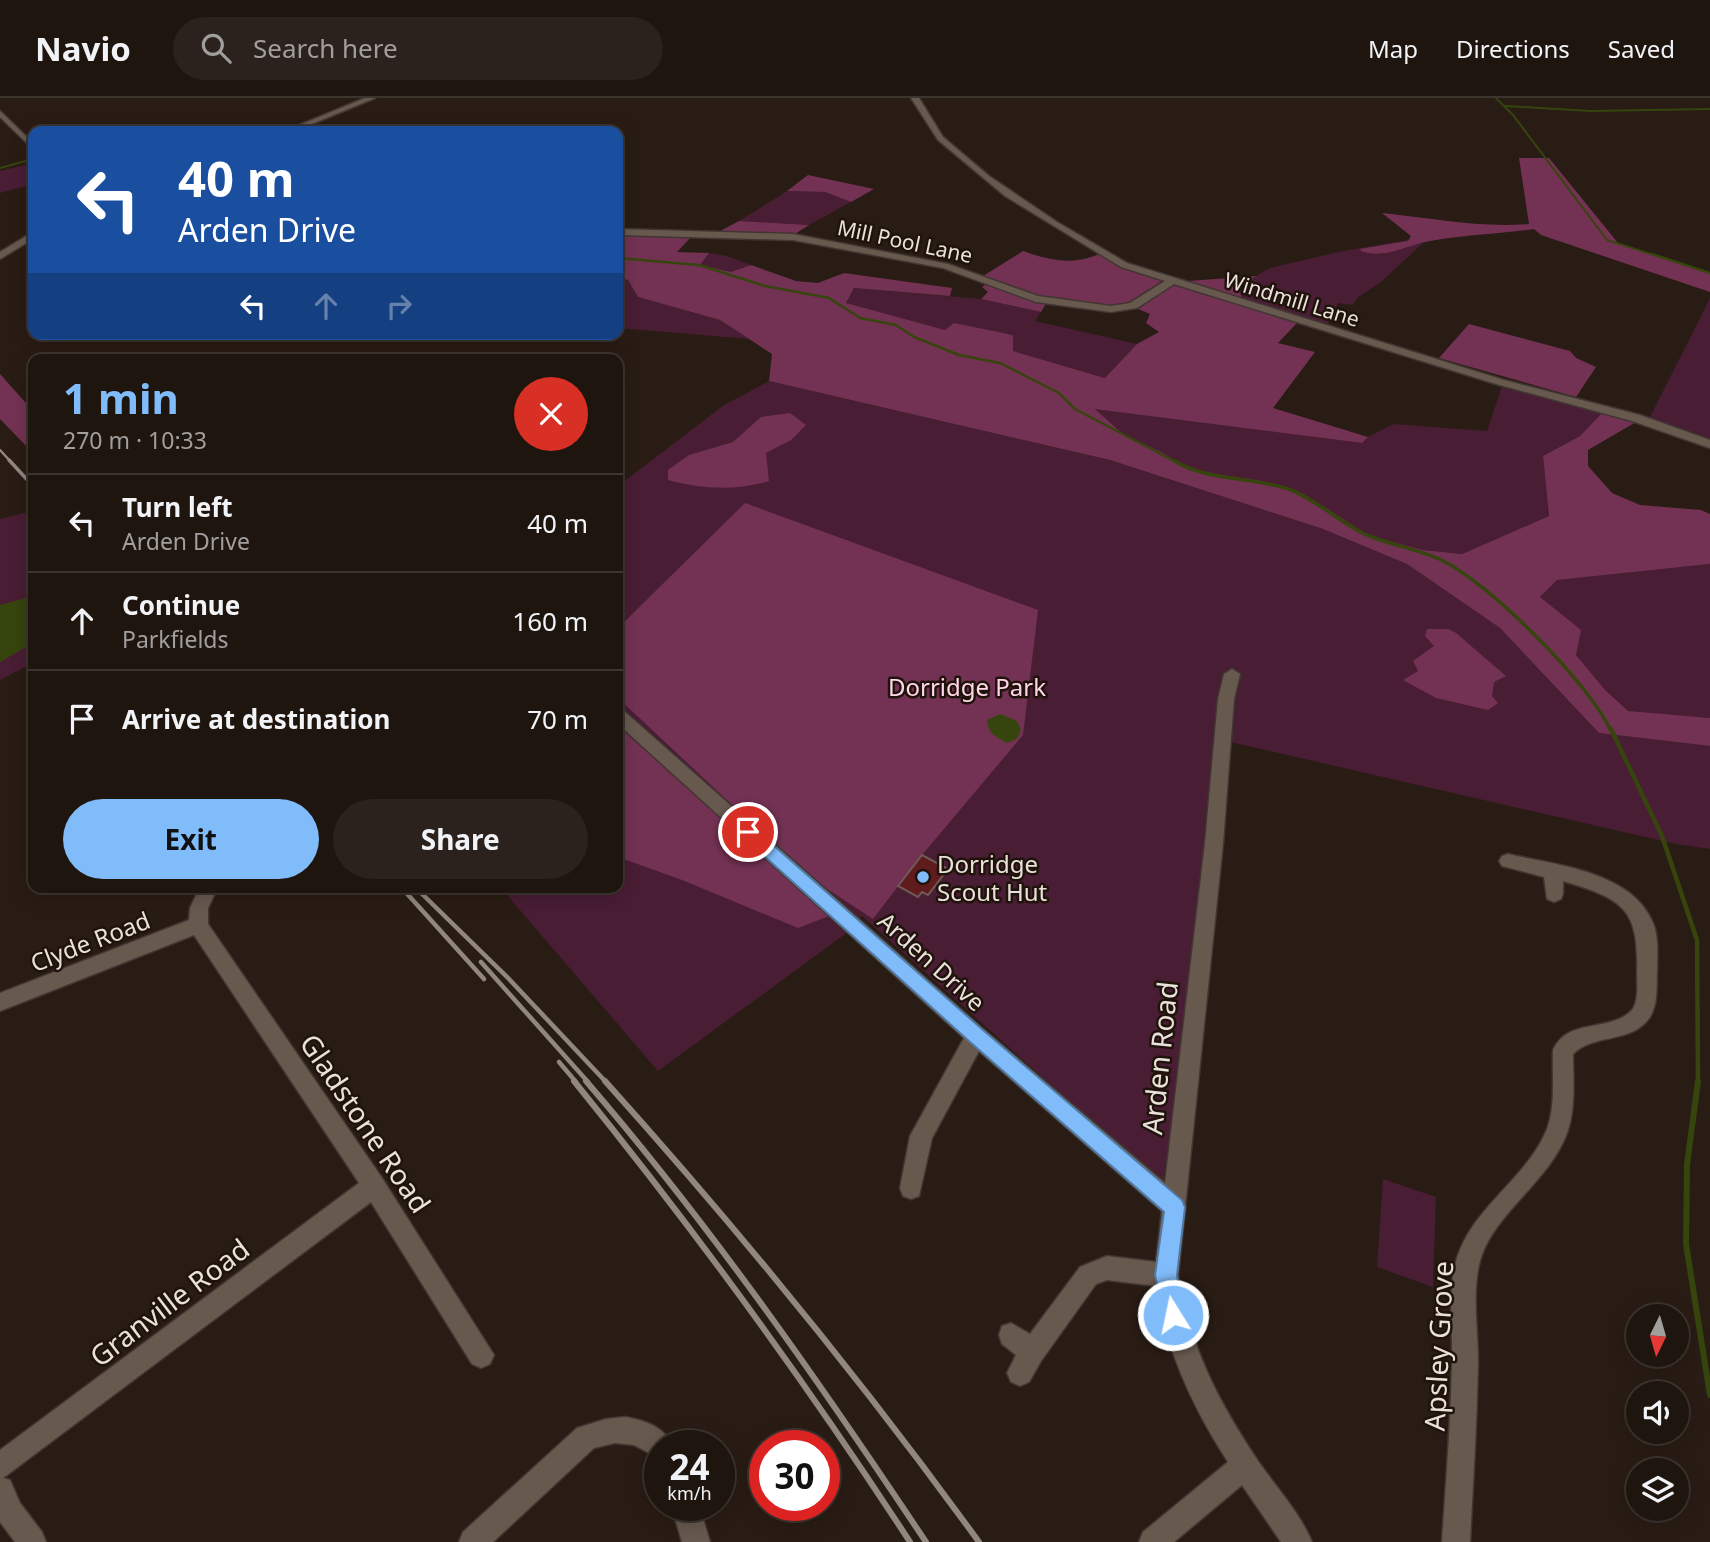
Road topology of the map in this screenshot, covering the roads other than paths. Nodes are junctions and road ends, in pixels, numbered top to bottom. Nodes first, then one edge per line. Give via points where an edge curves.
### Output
1 (371, 98) edge
2 (915, 98) edge
3 (0, 113) edge
4 (301, 126) edge
5 (28, 142) edge
6 (623, 232) edge
7 (28, 238) edge
8 (0, 256) edge
9 (1172, 281) junction
10 (1710, 444) edge
11 (1232, 674) dead end
12 (623, 720) edge
13 (1508, 861) dead end
14 (206, 893) edge
15 (198, 925) junction
16 (0, 1002) edge
17 (976, 1036) junction
18 (374, 1186) junction
19 (911, 1188) dead end
20 (1175, 1207) junction
21 (1166, 1275) junction
22 (1010, 1335) dead end
23 (481, 1355) dead end
24 (644, 1435) edge
25 (1245, 1465) junction
26 (0, 1466) edge
27 (0, 1490) edge
28 (690, 1521) edge
29 (33, 1542) edge
30 (473, 1542) edge
31 (696, 1542) edge
32 (1153, 1542) edge
33 (1298, 1542) edge
34 (1456, 1542) edge

1 - 4 street
2 - 9 street, Windmill Lane via 943,141 994,183 1124,265
3 - 5 street
6 - 9 street, Mill Pool Lane via 793,237 945,266 1027,296 1100,308 1133,306
7 - 8 street
9 - 10 street, Windmill Lane
11 - 20 street, Arden Road
12 - 17 street, Arden Drive
13 - 34 street, Apsley Grove via 1553,883 1618,894 1639,914 1648,948 1645,998 1642,1013 1631,1022 1575,1038 1563,1050 1556,1134 1537,1167 1479,1238 1467,1265
14 - 15 street
15 - 16 street, Clyde Road
15 - 18 street, Gladstone Road
17 - 19 street, Arden Drive via 921,1136
17 - 20 street, Arden Drive
18 - 23 street, Gladstone Road
18 - 26 street, Granville Road
20 - 21 street, Arden Road
21 - 22 street via 1107,1268 1088,1275 1026,1362
21 - 25 street, Arden Road via 1192,1371
24 - 30 street via 610,1429 586,1437
25 - 32 street
25 - 33 street, Arden Road
27 - 29 street via 10,1513
28 - 31 street

